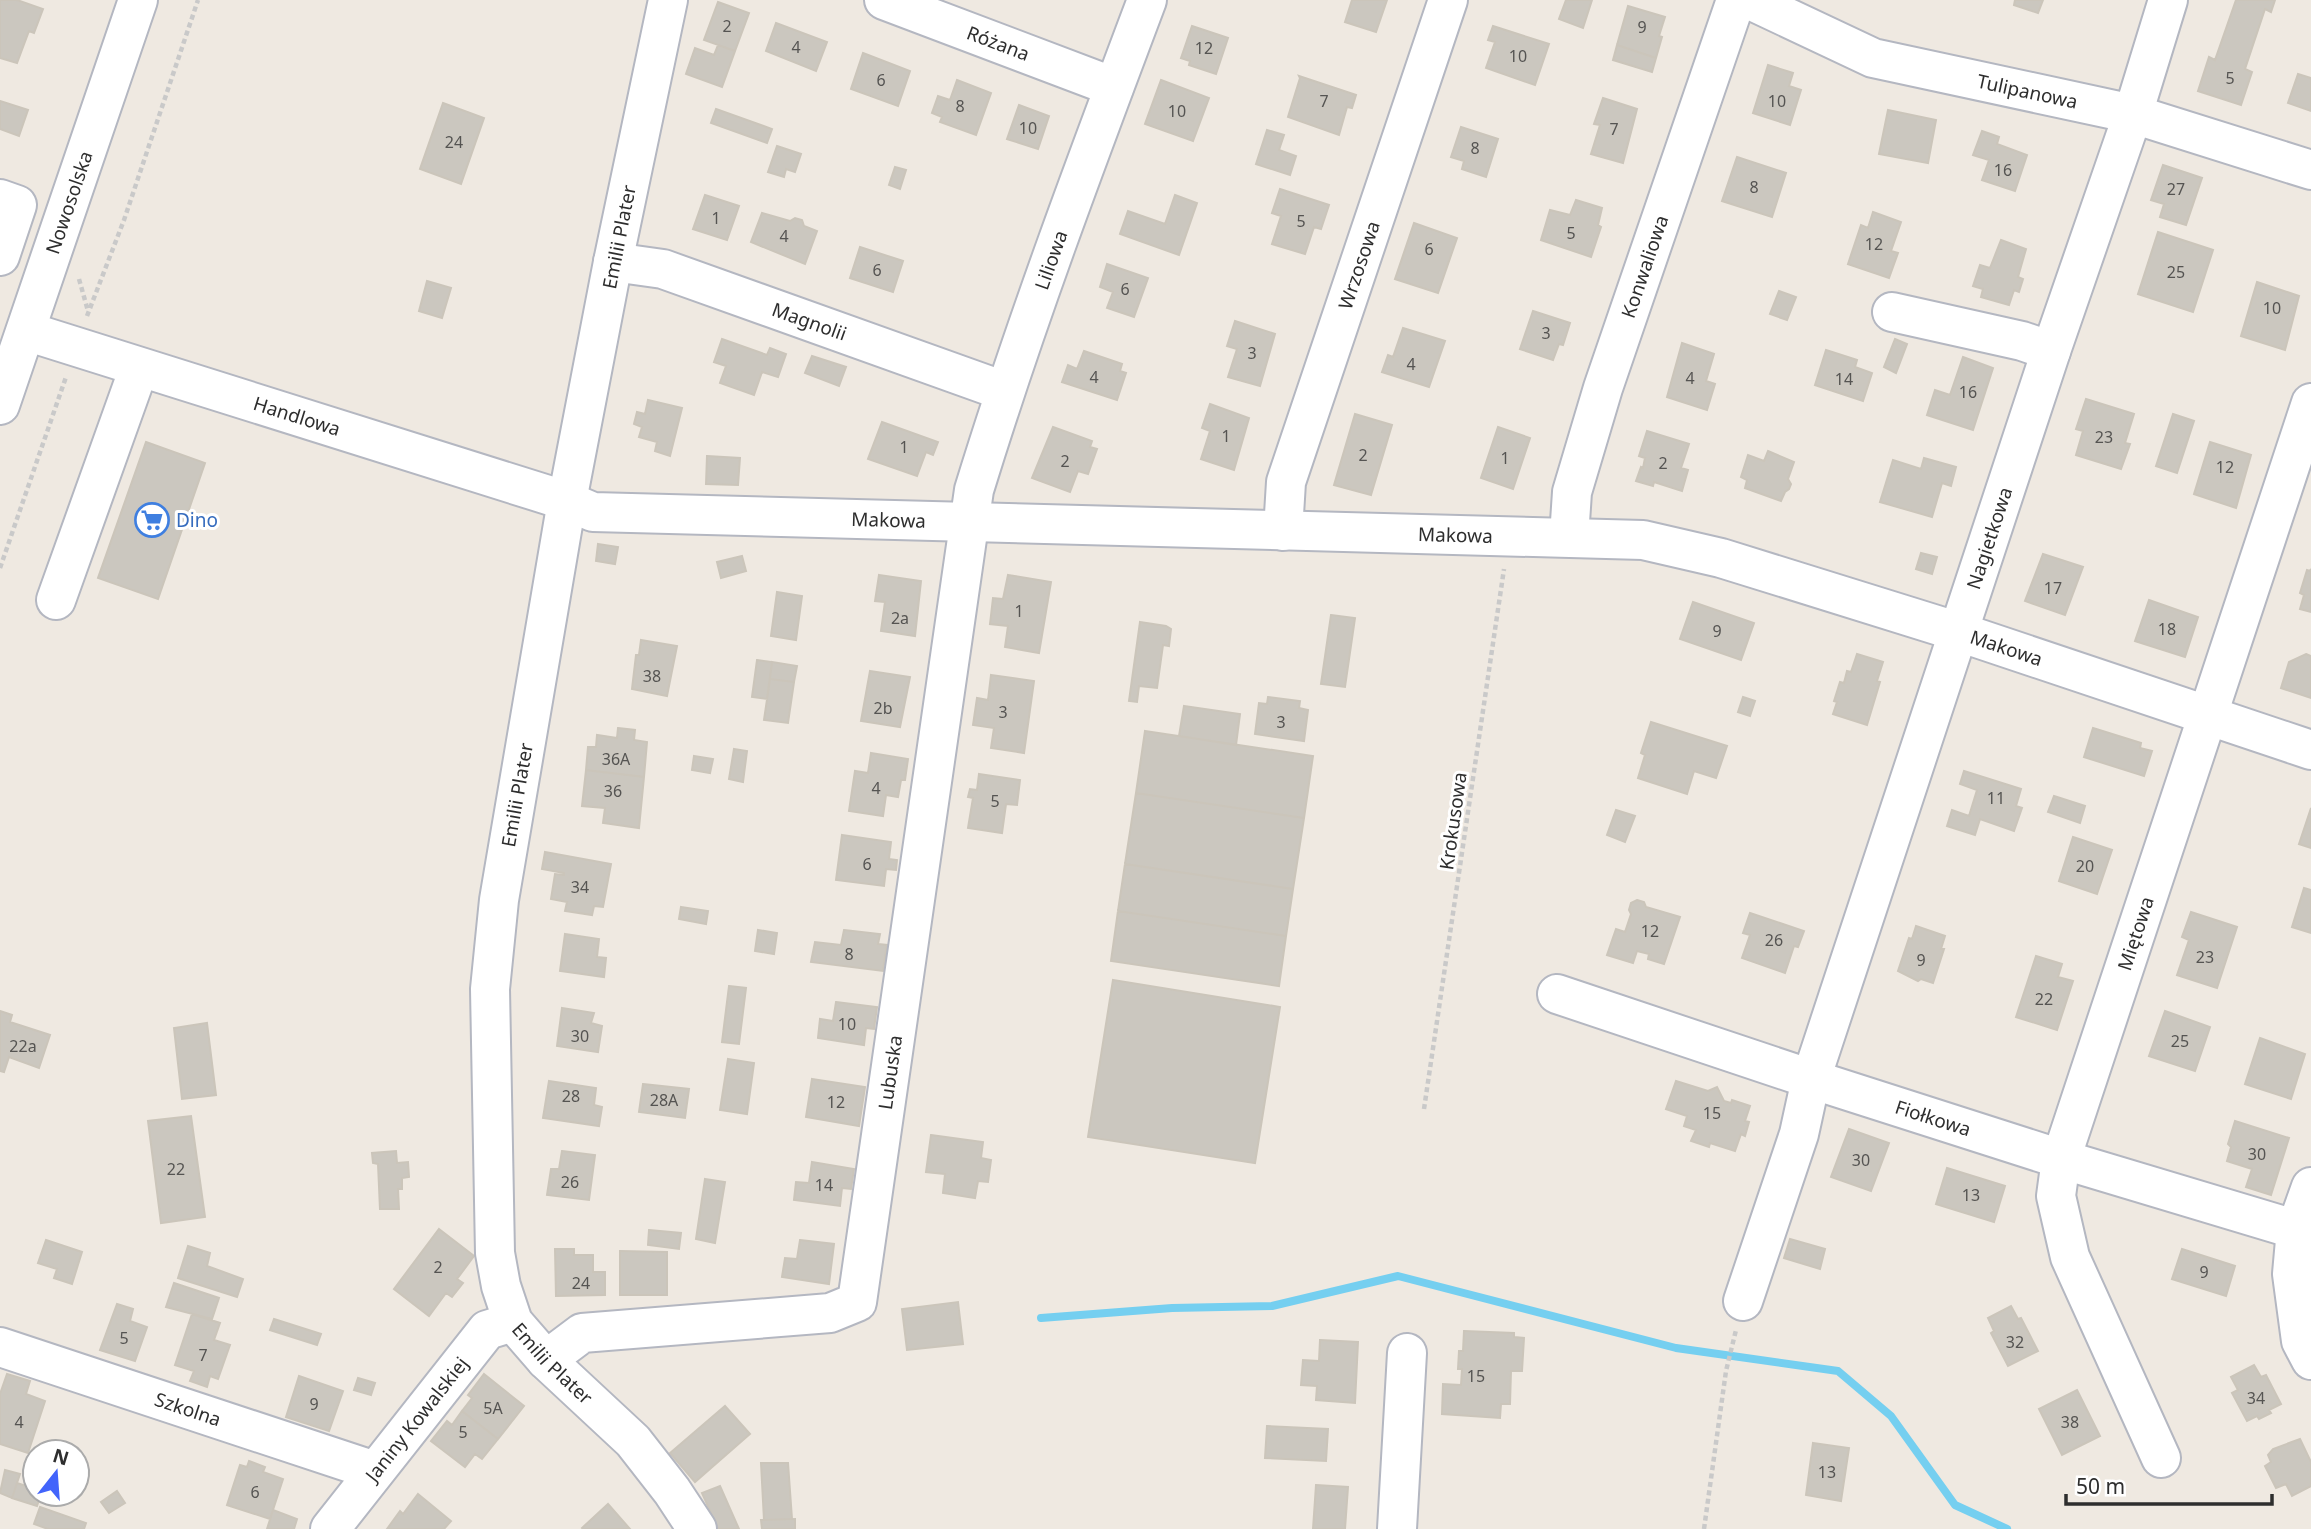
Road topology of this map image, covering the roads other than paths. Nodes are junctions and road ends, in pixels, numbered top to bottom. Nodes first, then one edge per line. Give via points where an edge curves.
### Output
1 (138, 0) edge
2 (668, 0) edge
3 (884, 0) edge
4 (1147, 0) edge
5 (1448, 0) edge
6 (1736, 0) edge
7 (1750, 0) edge
8 (2168, 0) edge
9 (1114, 87) junction
10 (2133, 114) junction
11 (2311, 170) edge
12 (9, 202) edge
13 (62, 220) junction
14 (0, 256) edge
15 (613, 262) junction
16 (1892, 312) dead end
17 (26, 331) junction
18 (2051, 351) junction
19 (139, 368) junction
20 (1004, 391) junction
21 (2311, 403) edge
22 (0, 405) edge
23 (567, 501) junction
24 (971, 523) junction
25 (1283, 531) junction
26 (1569, 537) junction
27 (56, 600) dead end
28 (1959, 632) junction
29 (2208, 717) junction
30 (2311, 750) edge
31 (1558, 994) dead end
32 (1811, 1079) junction
33 (2061, 1159) junction
34 (2311, 1186) edge
35 (2304, 1231) edge
36 (1743, 1301) dead end
37 (513, 1322) junction
38 (0, 1347) edge
39 (1407, 1353) dead end
40 (546, 1360) junction
41 (2311, 1360) edge
42 (2161, 1458) dead end
43 (376, 1471) junction
44 (330, 1529) edge
45 (697, 1529) edge
46 (1396, 1529) edge

1 - 13 street, Nowosolska
2 - 15 street, Emilii Plater
3 - 9 street, Różana
4 - 9 street, Liliowa
5 - 25 street, Wrzosowa via 1286,482
6 - 26 street, Konwaliowa via 1603,388 1572,492
7 - 10 street, Tulipanowa via 1873,58
8 - 10 street, Nagietkowa
9 - 20 street, Liliowa
10 - 11 street, Tulipanowa
10 - 18 street, Nagietkowa
12 - 13 street
12 - 14 street
13 - 17 street, Nowosolska
15 - 20 street, Magnolii via 663,269
15 - 23 street, Emilii Plater
16 - 18 street
17 - 19 street, Handlowa
17 - 22 street, Nowosolska
18 - 28 street, Nagietkowa
19 - 23 street, Handlowa
19 - 27 street
20 - 24 street, Liliowa via 974,489
21 - 29 street, Miętowa
23 - 24 street, Makowa via 593,512 629,514
23 - 37 street, Emilii Plater via 499,901 490,989 495,1253
24 - 25 street, Makowa
24 - 40 street, Lubuska via 857,1302 830,1313 582,1333
25 - 26 street, Makowa
26 - 28 street, Makowa via 1643,540 1721,558
28 - 29 street, Makowa
28 - 32 street, Nagietkowa
29 - 30 street, Makowa
29 - 33 street, Miętowa
31 - 32 street, Fiołkowa
32 - 33 street, Fiołkowa
32 - 36 street, Nagietkowa via 1800,1134
33 - 35 street, Fiołkowa
33 - 42 street, Miętowa via 2056,1196 2070,1257
34 - 35 street
35 - 41 street via 2292,1274 2301,1341
37 - 40 street, Emilii Plater
37 - 43 street, Janiny Kowalskiej via 486,1330
38 - 43 street, Szkolna
39 - 46 street
40 - 45 street, Emilii Plater via 633,1441
43 - 44 street, Janiny Kowalskiej

